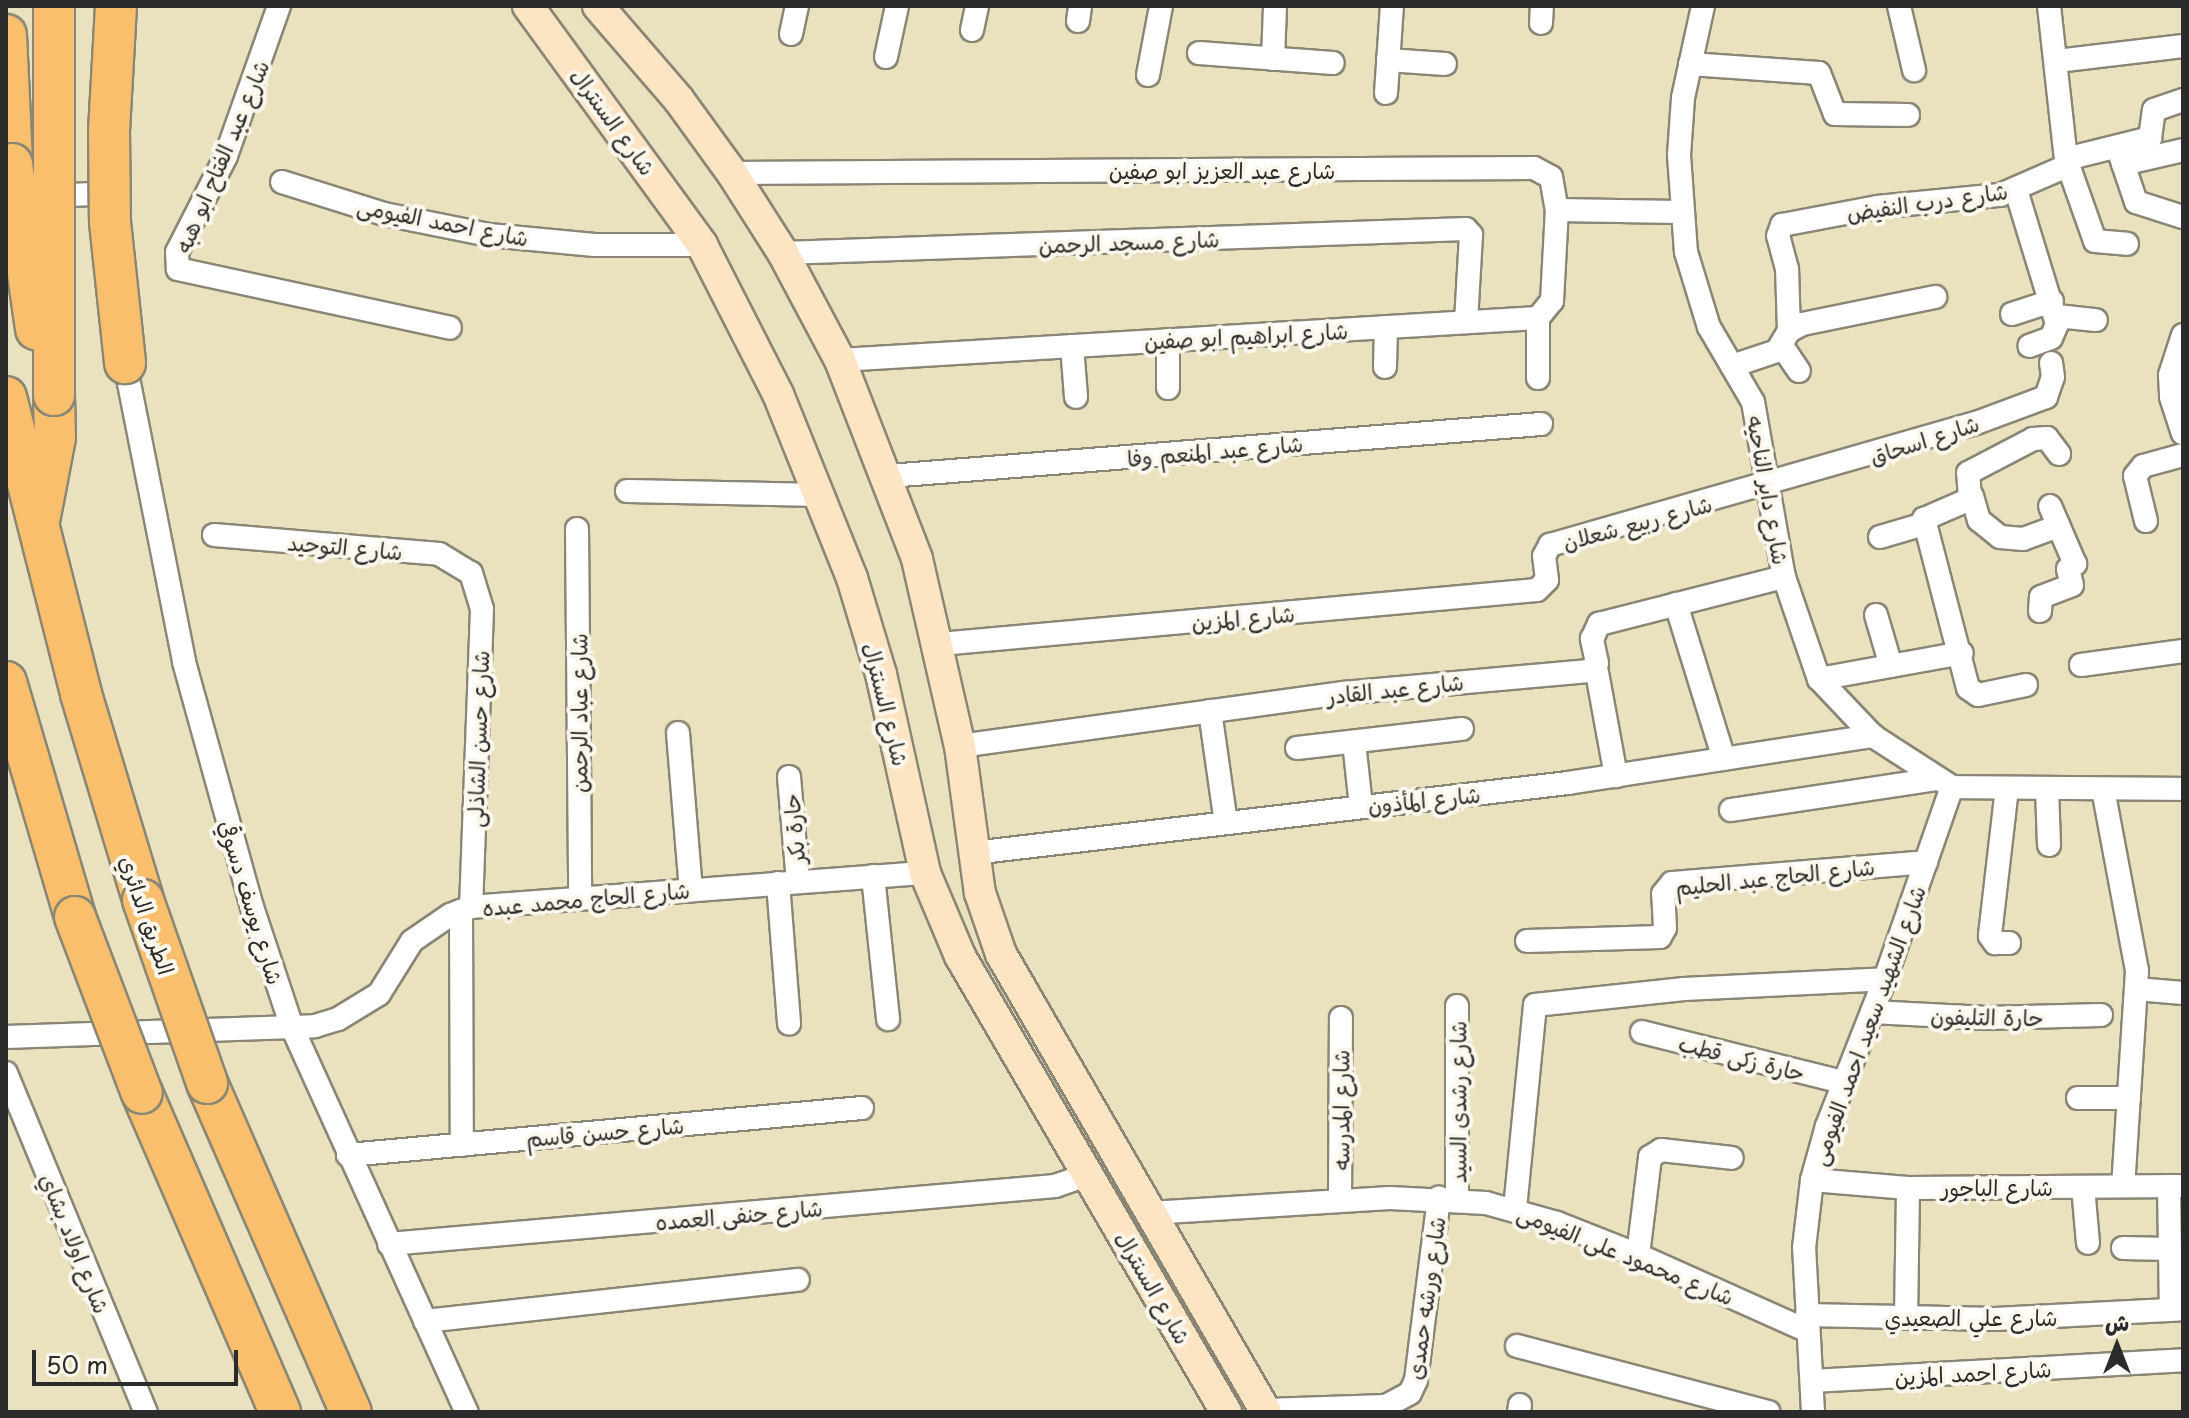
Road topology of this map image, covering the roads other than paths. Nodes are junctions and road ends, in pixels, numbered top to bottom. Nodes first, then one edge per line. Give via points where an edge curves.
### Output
1 (54, 6) edge
2 (116, 6) edge
3 (128, 6) edge
4 (279, 6) edge
5 (528, 6) edge
6 (598, 6) edge
7 (797, 6) edge
8 (897, 6) edge
9 (977, 6) edge
10 (1161, 6) edge
11 (1275, 6) edge
12 (1392, 6) edge
13 (1703, 6) edge
14 (1899, 6) edge
15 (2049, 6) edge
16 (972, 30) dead end
17 (791, 34) dead end
18 (6, 35) edge
19 (2183, 46) edge
20 (1199, 53) dead end
21 (886, 57) dead end
22 (1273, 59) junction
23 (1388, 60) junction
24 (2057, 61) junction
25 (1333, 63) dead end
26 (1445, 64) dead end
27 (1690, 64) junction
28 (1914, 70) dead end
29 (1148, 75) dead end
30 (1386, 93) dead end
31 (2183, 100) edge
32 (1908, 115) dead end
33 (2183, 150) edge
34 (2120, 156) junction
35 (2068, 162) junction
36 (732, 173) junction
37 (9, 180) edge
38 (282, 182) dead end
39 (2016, 190) junction
40 (1557, 210) junction
41 (1680, 212) junction
42 (2183, 217) edge
43 (2127, 244) dead end
44 (702, 245) junction
45 (783, 253) junction
46 (1935, 297) dead end
47 (2054, 309) junction
48 (2012, 314) dead end
49 (1538, 318) junction
50 (2096, 320) dead end
51 (1466, 322) junction
52 (1386, 327) junction
53 (450, 328) dead end
54 (2183, 335) edge
55 (1785, 338) junction
56 (1168, 340) junction
57 (1072, 346) junction
58 (2029, 346) dead end
59 (840, 360) junction
60 (125, 363) joint
61 (2051, 363) dead end
62 (1732, 366) junction
63 (1385, 367) dead end
64 (1799, 371) dead end
65 (1538, 378) dead end
66 (1168, 388) dead end
67 (54, 395) junction
68 (6, 397) edge
69 (1076, 397) dead end
70 (1541, 424) dead end
71 (2183, 433) edge
72 (2059, 454) dead end
73 (2183, 455) edge
74 (889, 476) junction
75 (1766, 487) junction
76 (627, 491) dead end
77 (821, 495) junction
78 (1972, 496) junction
79 (39, 520) junction
80 (2146, 521) dead end
81 (1924, 524) junction
82 (577, 529) dead end
83 (214, 535) dead end
84 (1880, 537) dead end
85 (471, 573) joint
86 (1784, 577) junction
87 (1545, 586) joint
88 (1676, 604) junction
89 (2040, 611) dead end
90 (1876, 615) dead end
91 (940, 644) junction
92 (2183, 651) edge
93 (1962, 653) junction
94 (2081, 665) dead end
95 (1891, 666) junction
96 (1596, 667) junction
97 (1819, 679) junction
98 (6, 682) edge
99 (2026, 685) dead end
100 (1210, 711) junction
101 (14, 726) edge
102 (1462, 729) dead end
103 (678, 733) dead end
104 (1873, 736) junction
105 (1354, 742) junction
106 (960, 746) junction
107 (1297, 748) dead end
108 (1724, 759) junction
109 (1616, 776) junction
110 (789, 777) dead end
111 (1944, 783) junction
112 (2007, 788) junction
113 (2047, 788) junction
114 (2103, 789) junction
115 (2183, 789) edge
116 (1361, 806) junction
117 (1731, 810) dead end
118 (1226, 823) junction
119 (2049, 845) dead end
120 (973, 853) junction
121 (1926, 862) junction
122 (925, 873) junction
123 (873, 876) junction
124 (788, 883) junction
125 (691, 890) junction
126 (980, 893) junction
127 (580, 898) junction
128 (937, 904) junction
129 (466, 909) junction
130 (1527, 941) dead end
131 (2009, 943) dead end
132 (1885, 979) junction
133 (2136, 989) junction
134 (2183, 993) edge
135 (1457, 1006) dead end
136 (1872, 1012) junction
137 (2101, 1015) dead end
138 (1341, 1018) dead end
139 (888, 1019) dead end
140 (789, 1024) dead end
141 (292, 1027) junction
142 (1642, 1032) dead end
143 (6, 1037) edge
144 (6, 1073) edge
145 (1843, 1082) junction
146 (2078, 1098) dead end
147 (2129, 1098) junction
148 (862, 1108) dead end
149 (462, 1145) junction
150 (348, 1155) junction
151 (1732, 1158) dead end
152 (1087, 1175) junction
153 (1812, 1180) junction
154 (2123, 1186) junction
155 (2176, 1186) edge
156 (2083, 1187) junction
157 (1908, 1188) junction
158 (1448, 1198) junction
159 (1340, 1201) junction
160 (1515, 1209) junction
161 (1150, 1213) junction
162 (2088, 1243) dead end
163 (389, 1244) junction
164 (2123, 1248) dead end
165 (1638, 1255) junction
166 (2174, 1256) edge
167 (798, 1280) dead end
168 (2177, 1310) edge
169 (1906, 1318) junction
170 (425, 1321) junction
171 (1808, 1323) junction
172 (1517, 1346) dead end
173 (2183, 1360) edge
174 (1812, 1381) junction
175 (1703, 1404) edge
176 (1266, 1411) edge
177 (146, 1412) edge
178 (280, 1412) edge
179 (351, 1412) edge
180 (467, 1412) edge
181 (1226, 1412) edge
182 (1769, 1412) edge
183 (1813, 1412) edge

1 - 67 highway, bridge
2 - 60 highway, bridge via 110,222
3 - 37 street via 124,175 116,192
4 - 53 street, شارع عبد الفتاح ابو هبه via 226,156 177,252 178,269
5 - 44 street, شارع السنترال
6 - 36 street, شارع السنترال via 679,100
7 - 17 street
8 - 21 street
9 - 16 street
10 - 29 street
11 - 22 street
12 - 23 street
13 - 27 street, شارع داير الناحيه
14 - 28 street
15 - 24 street
18 - 37 highway
19 - 24 street
20 - 22 street
22 - 25 street
23 - 26 street
23 - 30 street
24 - 35 street
27 - 32 street via 1819,73 1835,114
27 - 41 street, شارع داير الناحيه via 1679,155
31 - 34 street via 2154,110 2150,138
33 - 34 street
34 - 35 street, شارع درب النفيض
34 - 42 street via 2136,202
35 - 39 street, شارع درب النفيض
35 - 43 street via 2095,241
36 - 40 street, شارع عبد العزيز ابو صفين via 1534,168 1551,177
36 - 45 street, شارع السنترال
37 - 67 highway, bridge via 34,322
38 - 44 street, شارع احمد الفيومى via 384,214 489,235 595,245
39 - 47 street
39 - 55 street, شارع درب النفيض via 1782,225 1778,236 1787,269
40 - 41 street
40 - 49 street via 1552,301
41 - 62 street, شارع داير الناحيه via 1694,291
44 - 77 street, شارع السنترال via 778,394
45 - 51 street, شارع مسجد الرحمن via 1466,229 1471,235
45 - 59 street, شارع السنترال
46 - 55 street
47 - 48 street
47 - 50 street
47 - 58 street via 2051,338
49 - 51 street, شارع ابراهيم ابو صفين
49 - 65 street
51 - 52 street, شارع ابراهيم ابو صفين
52 - 56 street, شارع ابراهيم ابو صفين
52 - 63 street
54 - 71 street via 2170,375
55 - 62 street
55 - 64 street
56 - 57 street, شارع ابراهيم ابو صفين
56 - 66 street
57 - 59 street, شارع ابراهيم ابو صفين
57 - 69 street
59 - 74 street, شارع السنترال
60 - 141 street, شارع يوسف دسوقي via 184,662
61 - 75 street, شارع اسحاق via 2053,377 2046,397 1907,447
62 - 75 street, شارع داير الناحيه via 1753,402 1761,429
67 - 79 highway via 50,479
68 - 79 highway, الطريق الدائري
70 - 74 street, شارع عبد المنعم وفا
72 - 78 street via 2047,438 2033,439 1968,473
73 - 80 street via 2143,466 2135,476
74 - 91 street, شارع السنترال
75 - 86 street, شارع داير الناحيه
75 - 87 street, شارع ربيع شعلان via 1550,545 1544,556
76 - 77 street
77 - 122 street, شارع السنترال via 881,674
78 - 81 street via 1930,512
78 - 89 street via 1979,520 2000,537 2023,539 2055,516 2075,564 2068,569 2072,585 2041,597
79 - 179 highway, الطريق الدائري, bridge via 81,694 143,900 207,1083
81 - 84 street
81 - 93 street
82 - 127 street, شارع عباد الرحمن
83 - 85 street, شارع التوحيد via 439,554
85 - 129 street, شارع حسن الشاذلى via 482,609
86 - 88 street
86 - 97 street, شارع داير الناحيه
87 - 91 street, شارع المزين
88 - 96 street via 1599,624 1592,639
88 - 108 street
90 - 95 street
91 - 106 street, شارع السنترال
92 - 94 street
93 - 95 street
93 - 99 street via 1968,688 1974,694
95 - 97 street
96 - 100 street, شارع عبد القادر
96 - 109 street
97 - 104 street, شارع داير الناحيه
98 - 101 highway
100 - 106 street, شارع عبد القادر
100 - 118 street
101 - 178 highway, bridge via 75,917 142,1093
102 - 105 street
103 - 125 street
104 - 108 street, شارع المأذون
104 - 111 street, شارع داير الناحيه
105 - 107 street
105 - 116 street
106 - 120 street, شارع السنترال
108 - 109 street, شارع المأذون
109 - 116 street, شارع المأذون
110 - 124 street, حارة بكر
111 - 112 street
111 - 117 street
111 - 121 street, شارع الشهيد سعيد احمد الفيومى
112 - 113 street
112 - 131 street via 1990,936 1995,943
113 - 114 street
113 - 119 street
114 - 115 street
114 - 133 street via 2136,959
116 - 118 street, شارع المأذون
118 - 120 street, شارع المأذون
120 - 126 street, شارع السنترال
121 - 130 street, شارع الحاج عبد الحليم via 1672,883 1663,894 1665,928 1660,937
121 - 132 street, شارع الشهيد سعيد احمد الفيومى
122 - 123 street, شارع الحاج محمد عبده
122 - 128 street, شارع السنترال
123 - 124 street, شارع الحاج محمد عبده
123 - 139 street
124 - 125 street, شارع الحاج محمد عبده
124 - 140 street, حارة بكر
125 - 127 street, شارع الحاج محمد عبده
126 - 128 street
126 - 161 street, شارع السنترال via 1017,986
127 - 129 street, شارع الحاج محمد عبده
128 - 152 street, شارع السنترال via 985,1007
129 - 141 street, شارع الحاج محمد عبده via 412,941 379,994 360,1009 315,1026
129 - 149 street, شارع حسن الشاذلى
132 - 136 street, شارع الشهيد سعيد احمد الفيومى
132 - 160 street via 1535,1005
133 - 134 street
133 - 147 street
135 - 158 street, شارع رشدى السيد
136 - 137 street, حارة التليفون
136 - 145 street, شارع الشهيد سعيد احمد الفيومى
138 - 159 street, شارع المدرسه
141 - 143 street, شارع الحاج محمد عبده
141 - 150 street, شارع يوسف دسوقي
142 - 145 street, حارة زكى قطب
144 - 177 street, شارع اولاد بشاي
145 - 153 street, شارع الشهيد سعيد احمد الفيومى
146 - 147 street
147 - 154 street
148 - 149 street, شارع حسن قاسم
149 - 150 street, شارع حسن قاسم
150 - 163 street, شارع يوسف دسوقي
151 - 165 street via 1661,1150 1650,1157
152 - 163 street, شارع حنفى العمده via 1055,1186
152 - 181 street, شارع السنترال
153 - 157 street, شارع الباجور
153 - 171 street, شارع الشهيد سعيد احمد الفيومى via 1804,1248
154 - 155 street, شارع الباجور
154 - 156 street, شارع الباجور
155 - 166 street
156 - 157 street, شارع الباجور
156 - 162 street
157 - 169 street
158 - 159 street, شارع محمود على الفيومى
158 - 160 street, شارع محمود على الفيومى
158 - 176 street, شارع ورشه حمدى via 1410,1393 1386,1406
159 - 161 street, شارع محمود على الفيومى
160 - 165 street, شارع محمود على الفيومى
161 - 176 street, شارع السنترال
163 - 170 street, شارع يوسف دسوقي
164 - 166 street
165 - 171 street, شارع محمود على الفيومى
166 - 168 street
167 - 170 street
168 - 169 street, شارع علي الصعيدي
169 - 171 street, شارع علي الصعيدي
170 - 180 street, شارع يوسف دسوقي
171 - 174 street, شارع الشهيد سعيد احمد الفيومى
172 - 175 street
173 - 174 street, شارع احمد المزين
174 - 183 street, شارع الشهيد سعيد احمد الفيومى
175 - 182 street

